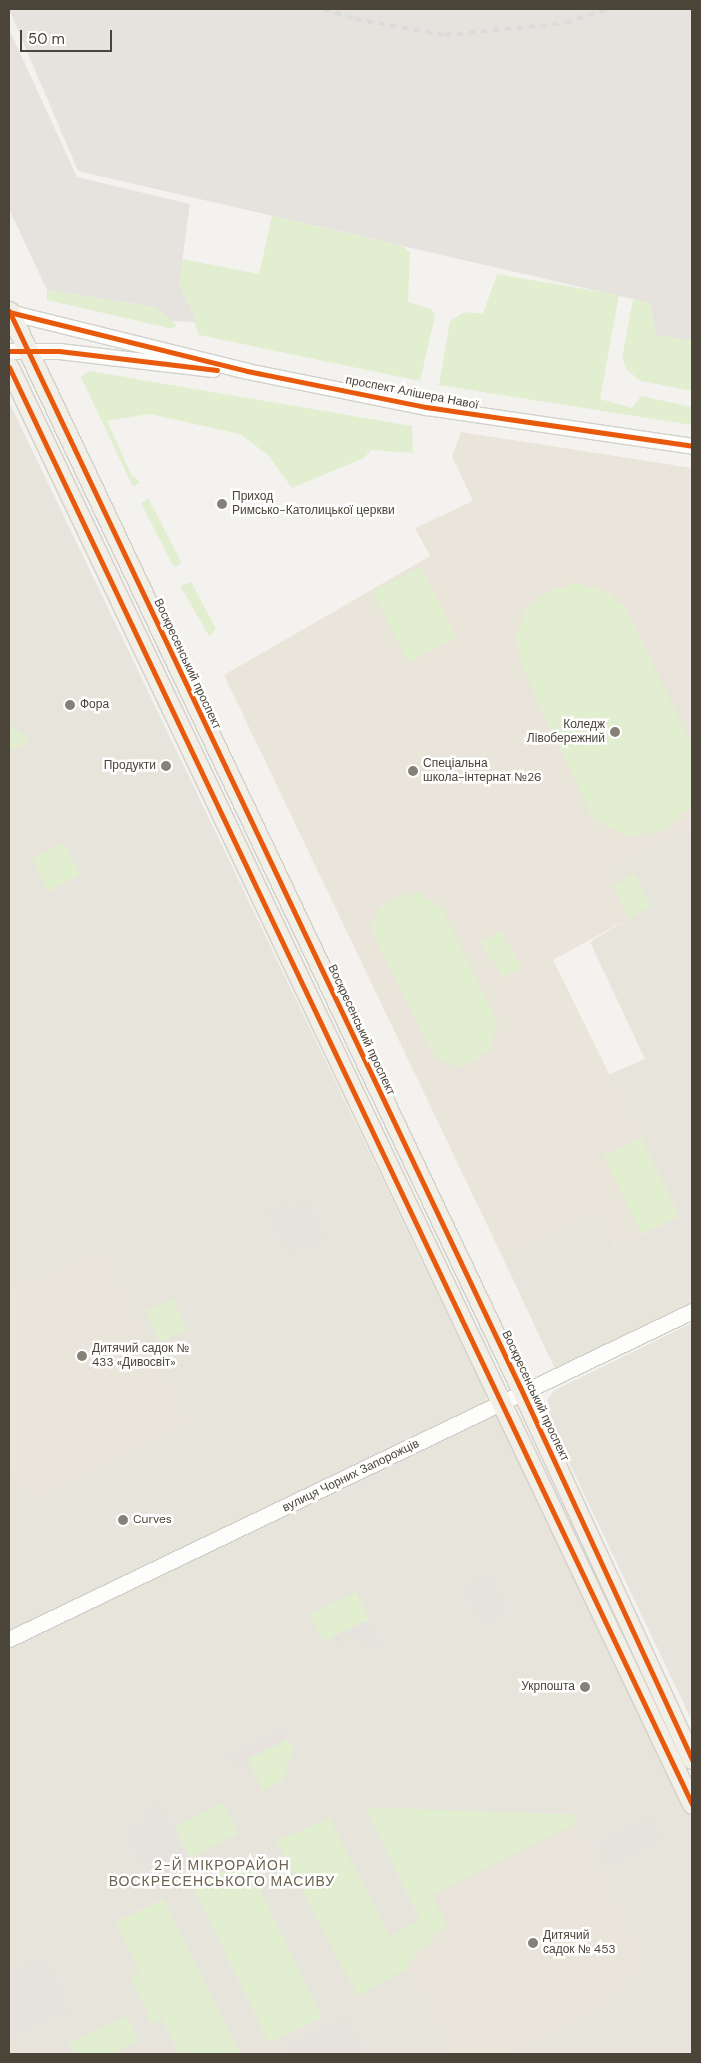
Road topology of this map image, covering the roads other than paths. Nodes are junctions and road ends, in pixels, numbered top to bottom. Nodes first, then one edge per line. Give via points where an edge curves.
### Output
1 (9, 312) edge
2 (9, 351) edge
3 (28, 351) junction
4 (9, 367) edge
5 (247, 371) junction
6 (692, 446) edge
7 (692, 1311) edge
8 (523, 1393) junction
9 (502, 1403) junction
10 (9, 1639) edge
11 (692, 1759) edge
12 (692, 1804) edge

1 - 3 main road, Воскресенський проспект
1 - 5 street, проспект Алішера Навої
2 - 3 street, проспект Алішера Навої
3 - 5 street, проспект Алішера Навої
3 - 8 main road, Воскресенський проспект
4 - 9 main road
5 - 6 street, проспект Алішера Навої via 426,407
7 - 8 street, вулиця Чорних Запорожців
8 - 9 street, вулиця Чорних Запорожців
8 - 11 main road, Воскресенський проспект
9 - 10 street, вулиця Чорних Запорожців
9 - 12 main road

